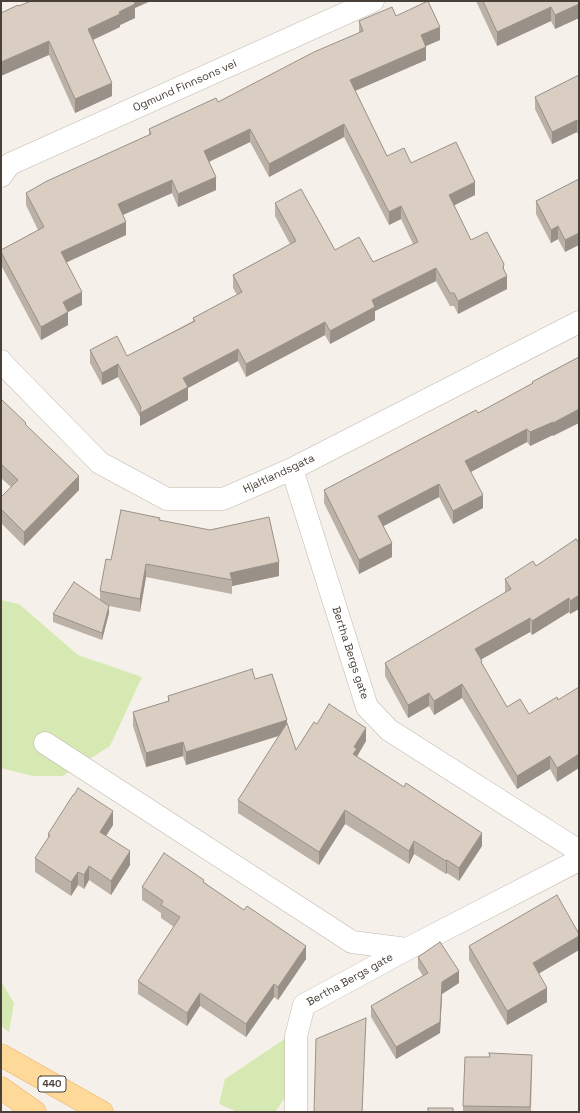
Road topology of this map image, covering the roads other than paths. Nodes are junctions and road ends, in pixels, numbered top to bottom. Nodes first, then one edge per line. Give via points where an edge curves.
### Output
1 (373, 1) edge
2 (1, 176) edge
3 (579, 322) edge
4 (1, 360) edge
5 (292, 469) junction
6 (45, 743) dead end
7 (579, 850) edge
8 (579, 860) edge
9 (407, 949) junction
10 (1, 1055) edge
11 (1, 1088) edge
12 (296, 1111) edge
13 (35, 1112) edge
14 (102, 1112) edge

1 - 2 street, Ogmund Finnsons vei via 10,164
3 - 5 street, Hjaltlandsgata
4 - 5 street, Hjaltlandsgata via 100,463 167,499 223,499
5 - 7 street, Bertha Bergs gate via 367,707 389,730
6 - 9 street, Bertha Bergs gate via 352,942
8 - 9 street, Bertha Bergs gate
9 - 12 street, Bertha Bergs gate via 304,1005 296,1036
10 - 14 main road, 440
11 - 13 main road

